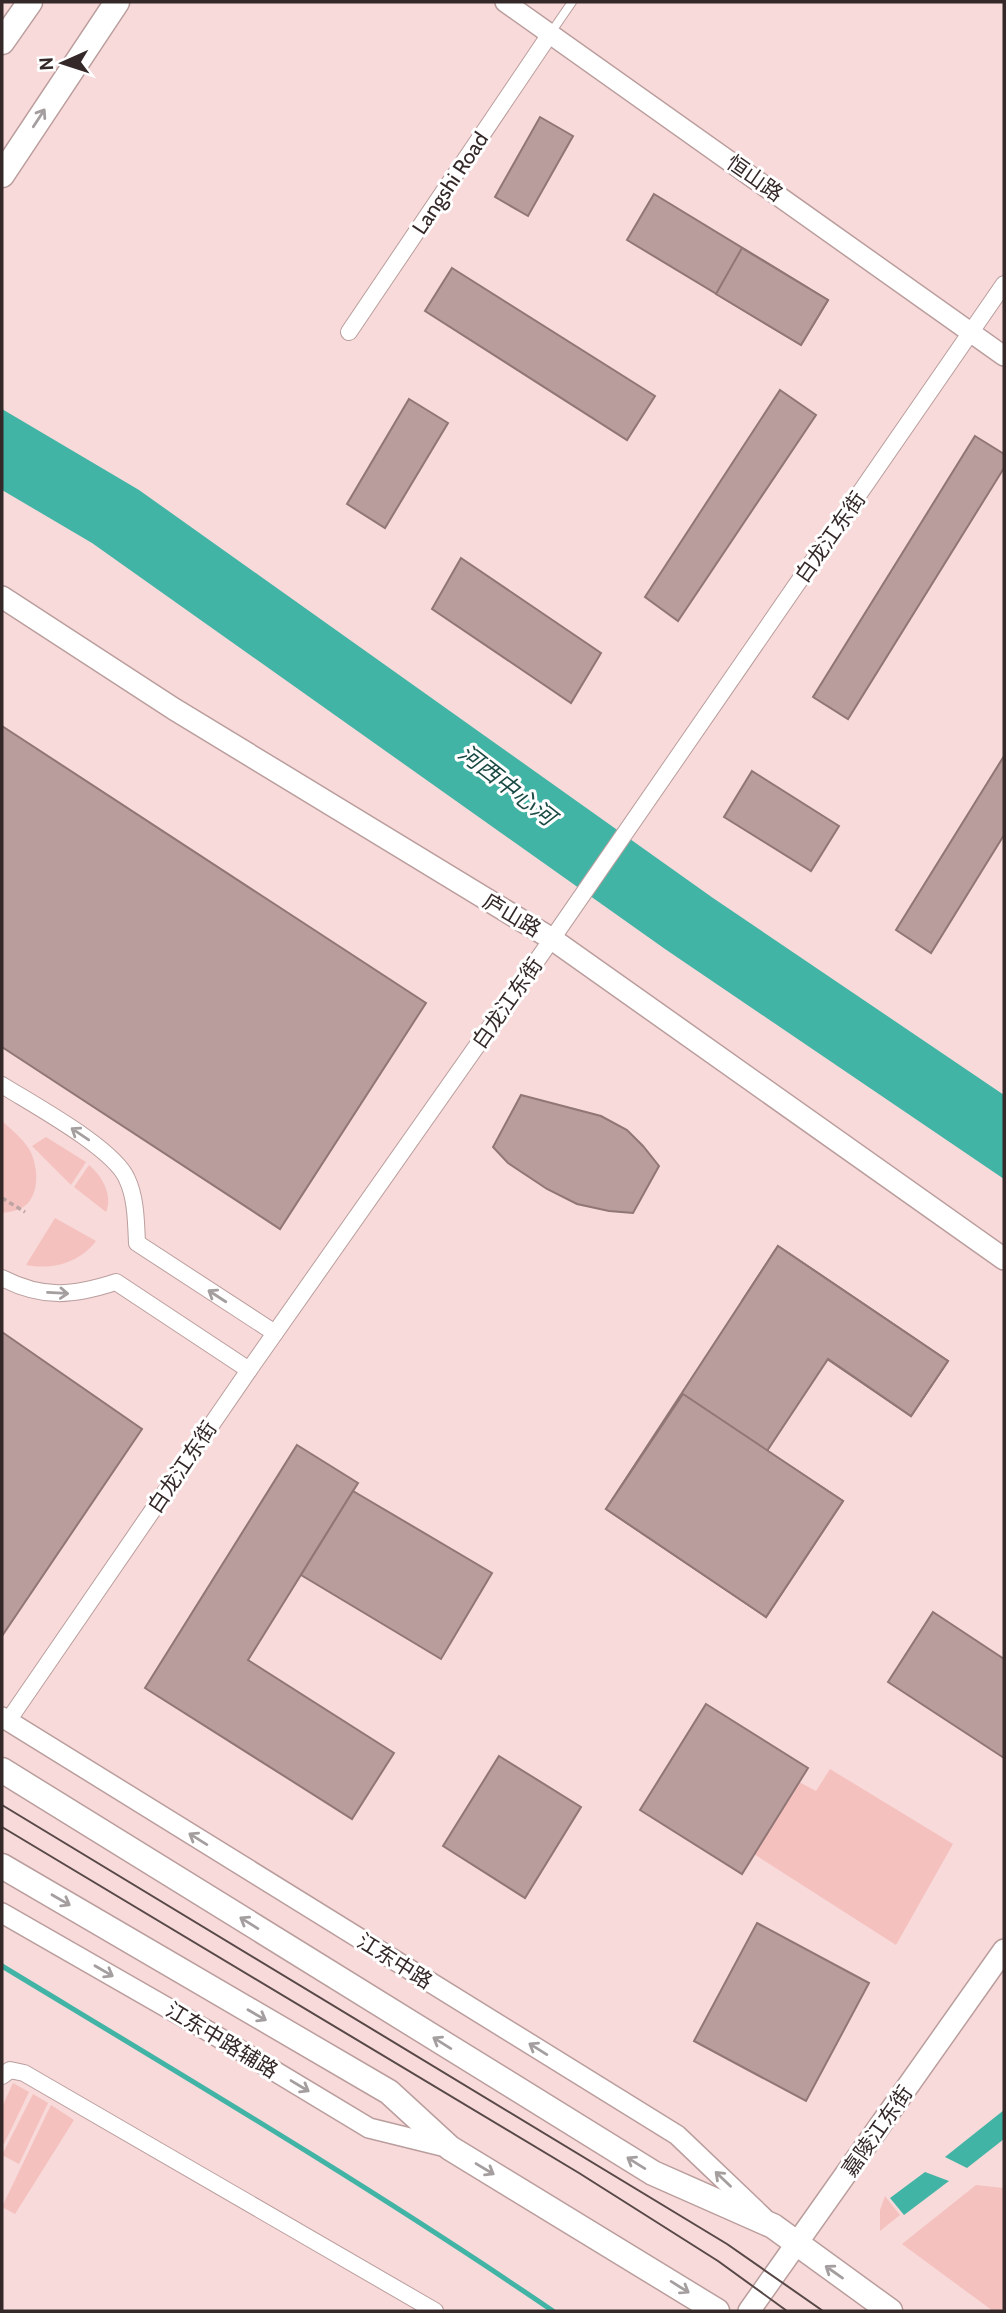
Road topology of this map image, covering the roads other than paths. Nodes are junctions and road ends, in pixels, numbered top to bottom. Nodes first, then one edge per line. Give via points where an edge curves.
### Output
1 (30, 2) edge
2 (117, 2) edge
3 (505, 2) edge
4 (572, 2) edge
5 (550, 34) junction
6 (2, 42) edge
7 (2, 175) edge
8 (1004, 284) edge
9 (349, 332) dead end
10 (972, 332) junction
11 (1004, 356) edge
12 (2, 597) edge
13 (552, 939) junction
14 (2, 1086) edge
15 (1004, 1259) edge
16 (2, 1279) edge
17 (275, 1333) junction
18 (249, 1370) junction
19 (5, 1719) edge
20 (2, 1770) edge
21 (2, 1866) edge
22 (2, 1913) edge
23 (1004, 1950) edge
24 (2, 2076) edge
25 (450, 2148) junction
26 (773, 2226) junction
27 (796, 2244) junction
28 (435, 2311) edge
29 (717, 2311) edge
30 (749, 2311) edge
31 (890, 2311) edge

1 - 6 main road
7 -> 2 main road
3 - 5 street, 恒山路
4 - 5 lane
5 - 9 street, Langshi Road
5 - 10 street, 恒山路
8 - 10 street, 白龙江东街
10 - 11 street, 恒山路
10 - 13 street, 白龙江东街
12 - 13 main road, 庐山路 via 174,709
13 - 15 main road, 庐山路
13 - 17 street, 白龙江东街
17 -> 14 street via 137,1243 127,1177 105,1151
16 -> 18 street via 60,1295 116,1282
17 - 18 street, 白龙江东街
18 - 19 street, 白龙江东街
26 -> 19 street, 江东中路 via 677,2135
26 -> 20 main road, 江东中路 via 653,2174
21 -> 25 main road via 389,2092
22 -> 25 street, 江东中路辅路 via 369,2129
23 - 27 main road, 嘉陵江东街
24 - 28 street via 10,2070 24,2073
25 -> 29 main road
26 - 27 main road, 江东中路
27 - 30 main road, 嘉陵江东街
31 -> 27 main road, 江东中路

